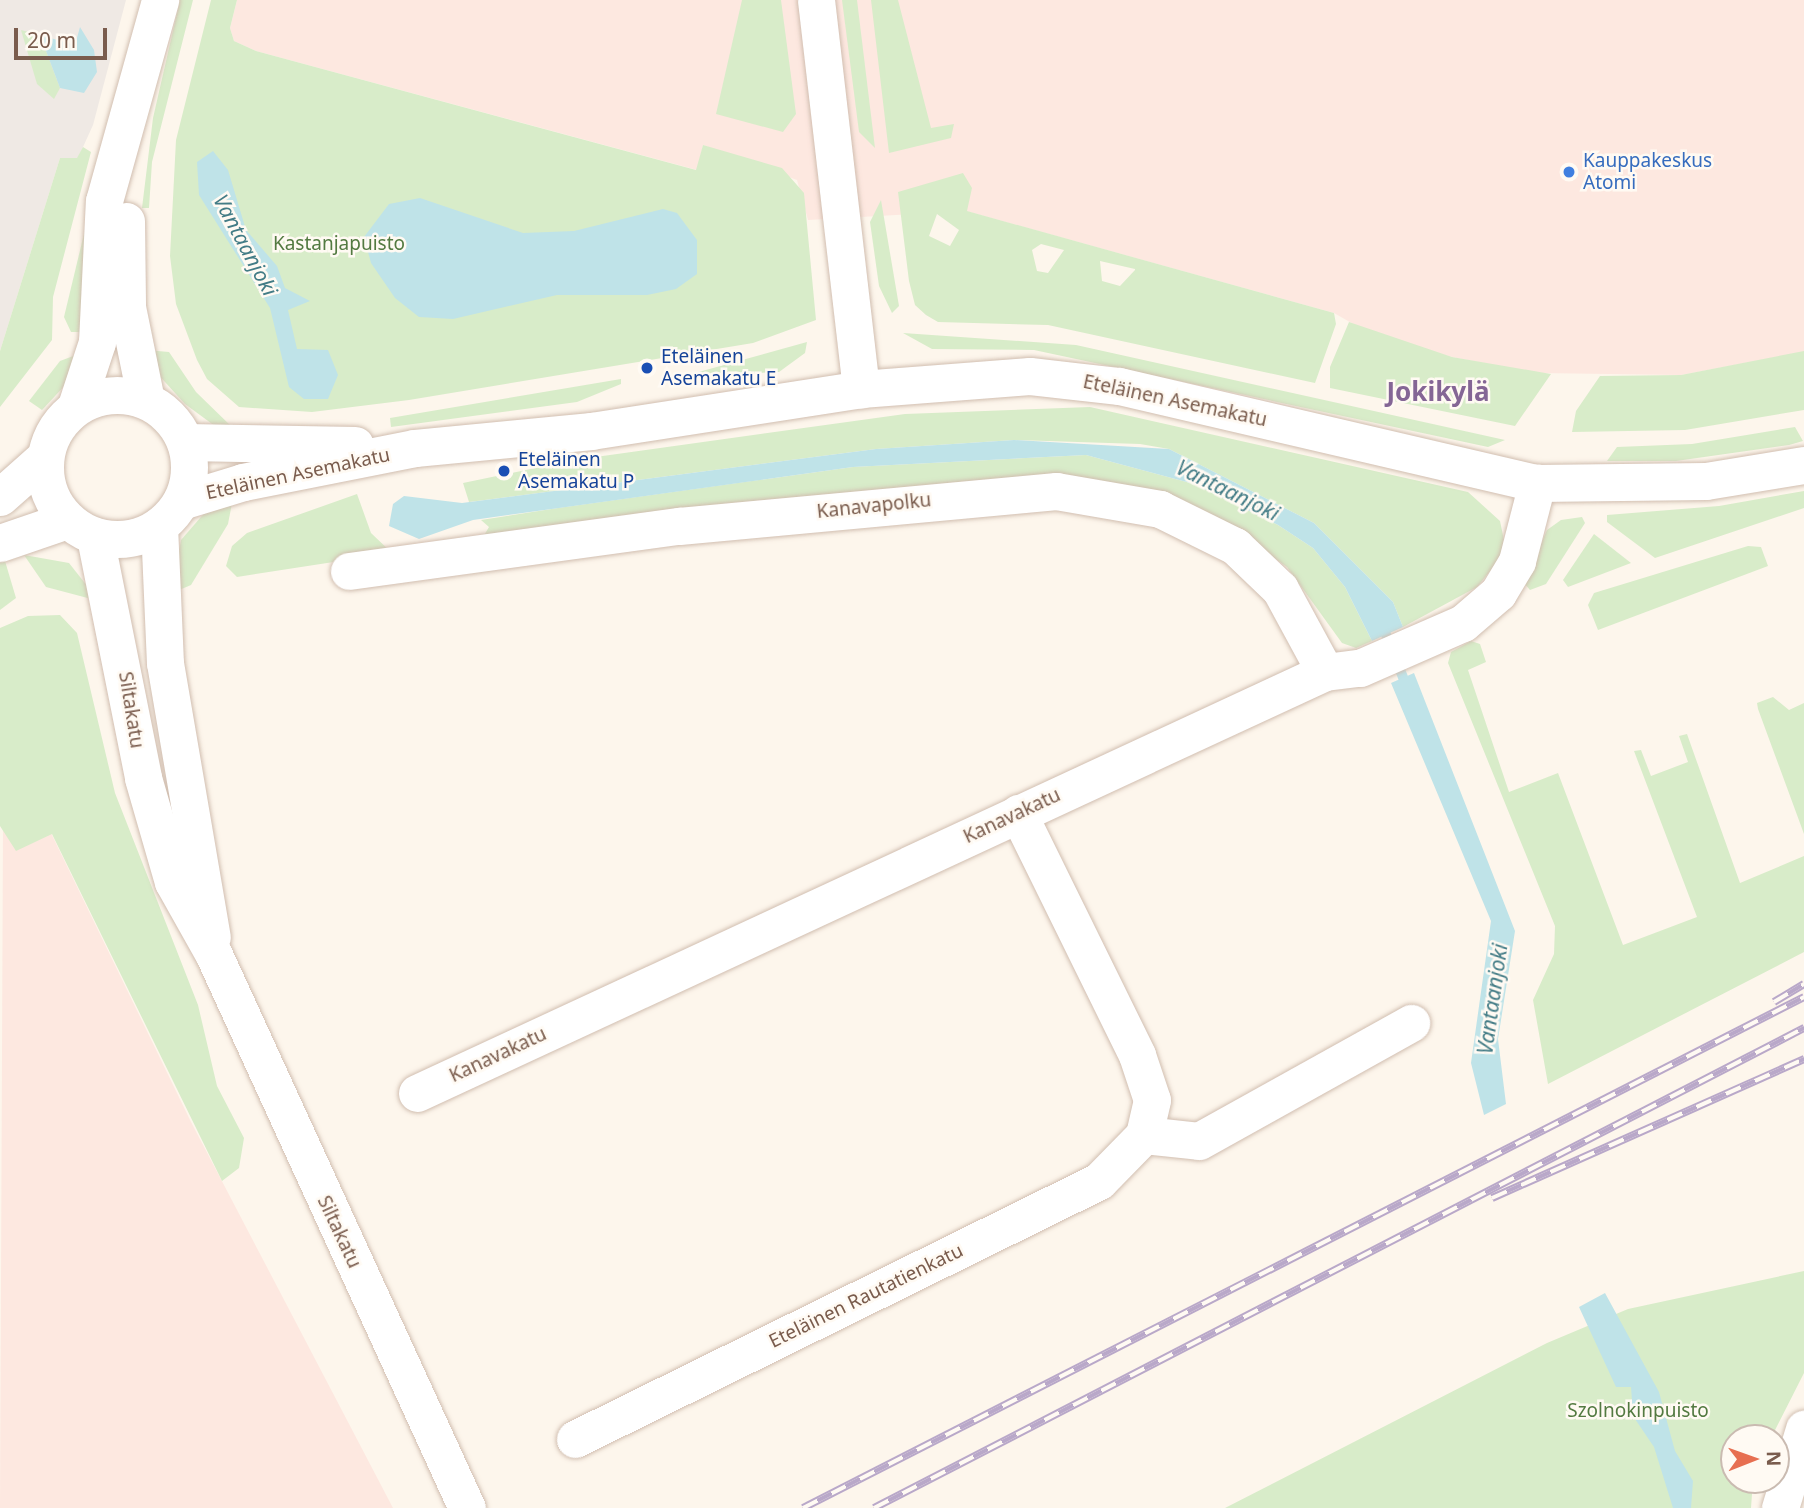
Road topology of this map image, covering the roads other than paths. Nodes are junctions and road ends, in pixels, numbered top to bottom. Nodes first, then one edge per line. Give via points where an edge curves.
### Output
1 (160, 0) edge
2 (816, 0) edge
3 (139, 81) junction
4 (861, 389) junction
5 (146, 400) junction
6 (76, 406) junction
7 (185, 442) junction
8 (415, 448) junction
9 (44, 458) junction
10 (1804, 465) edge
11 (1537, 483) junction
12 (0, 497) edge
13 (170, 514) junction
14 (81, 529) junction
15 (0, 543) edge
16 (349, 571) dead end
17 (1343, 670) junction
18 (1018, 813) junction
19 (214, 955) junction
20 (1411, 1023) dead end
21 (417, 1093) dead end
22 (1144, 1135) junction
23 (1804, 1429) edge
24 (575, 1439) dead end
25 (462, 1497) edge
26 (1780, 1508) edge

1 - 3 street
2 - 4 street
3 - 5 street via 124,247 132,341
3 - 6 street via 104,201 97,342
4 - 8 street, Eteläinen Asemakatu via 591,431
4 - 11 street, Eteläinen Asemakatu via 995,377 1075,380
5 - 6 street via 110,395
5 - 7 street via 176,425
6 - 9 street via 50,438
7 - 8 street, Eteläinen Asemakatu
7 - 13 street via 188,482
8 - 13 street, Eteläinen Asemakatu
9 - 12 street
9 - 14 street via 45,481
10 - 11 street, Eteläinen Asemakatu via 1706,481
11 - 17 street, Kanavakatu via 1517,561 1498,593 1463,623
13 - 14 street via 117,540
13 - 19 street, Siltakatu via 165,663
14 - 15 street
14 - 19 street, Siltakatu via 156,831 173,882
16 - 17 street, Kanavapolku via 679,526 1056,491 1160,509 1235,546 1280,589
17 - 18 street, Kanavakatu
18 - 21 street, Kanavakatu
18 - 22 street via 1137,1055 1152,1100
19 - 25 street, Siltakatu
20 - 22 street via 1199,1141
22 - 24 street, Eteläinen Rautatienkatu via 1099,1181
23 - 26 street

